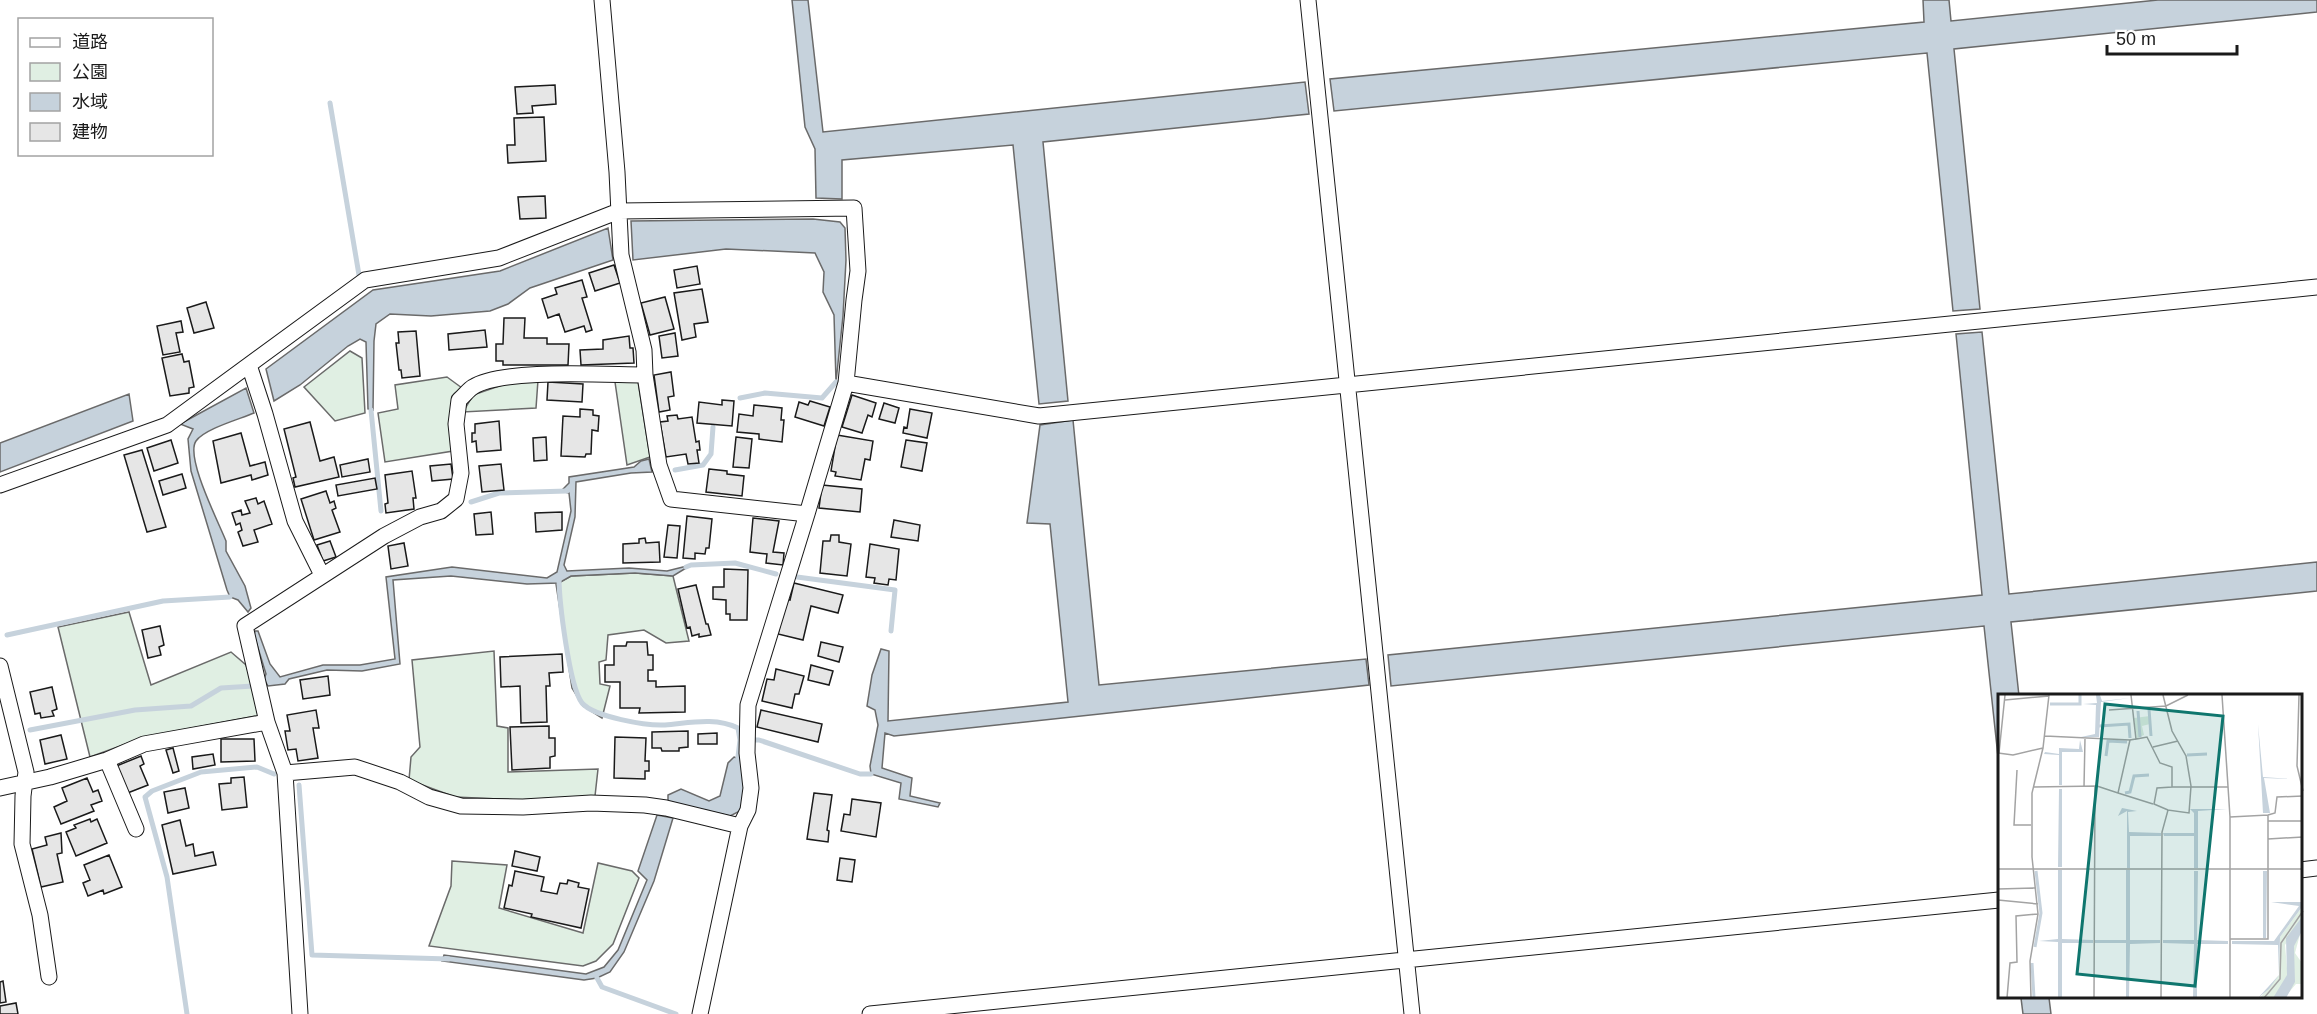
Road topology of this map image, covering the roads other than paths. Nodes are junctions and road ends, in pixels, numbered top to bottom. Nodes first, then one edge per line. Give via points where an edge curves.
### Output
1 (602, 0) edge
2 (1308, 0) edge
3 (619, 211) junction
4 (2317, 287) edge
5 (249, 365) junction
6 (645, 375) junction
7 (846, 382) junction
8 (1347, 385) junction
9 (0, 485) edge
10 (807, 514) junction
11 (322, 575) junction
12 (0, 666) edge
13 (267, 722) junction
14 (107, 760) junction
15 (285, 773) junction
16 (25, 783) junction
17 (0, 788) edge
18 (740, 826) junction
19 (136, 829) dead end
20 (2317, 868) edge
21 (2302, 870) edge
22 (1998, 900) edge
23 (1407, 960) junction
24 (49, 976) dead end
25 (300, 1014) edge
26 (700, 1014) edge
27 (870, 1014) edge
28 (1412, 1014) edge

1 - 3 street
2 - 8 street
3 - 5 street via 499,258 365,280
3 - 6 street via 621,255 644,350
3 - 7 street via 854,208 858,271
4 - 8 street
5 - 9 street via 167,425
5 - 11 street via 295,521
6 - 10 street via 659,465 671,499
6 - 11 street via 527,375 474,386 459,400 456,423 461,473 456,499 441,511 384,536
7 - 8 street via 1039,416
7 - 10 street
8 - 23 street
10 - 18 street via 748,705 751,788 748,810
11 - 13 street via 245,626
12 - 16 street via 26,772
13 - 14 street via 144,744
13 - 15 street
14 - 16 street
14 - 19 street
15 - 18 street via 355,767 462,806 645,805
15 - 25 street
16 - 17 street
16 - 24 street via 22,844 40,915
18 - 26 street
20 - 21 street
22 - 23 street
23 - 27 street
23 - 28 street

